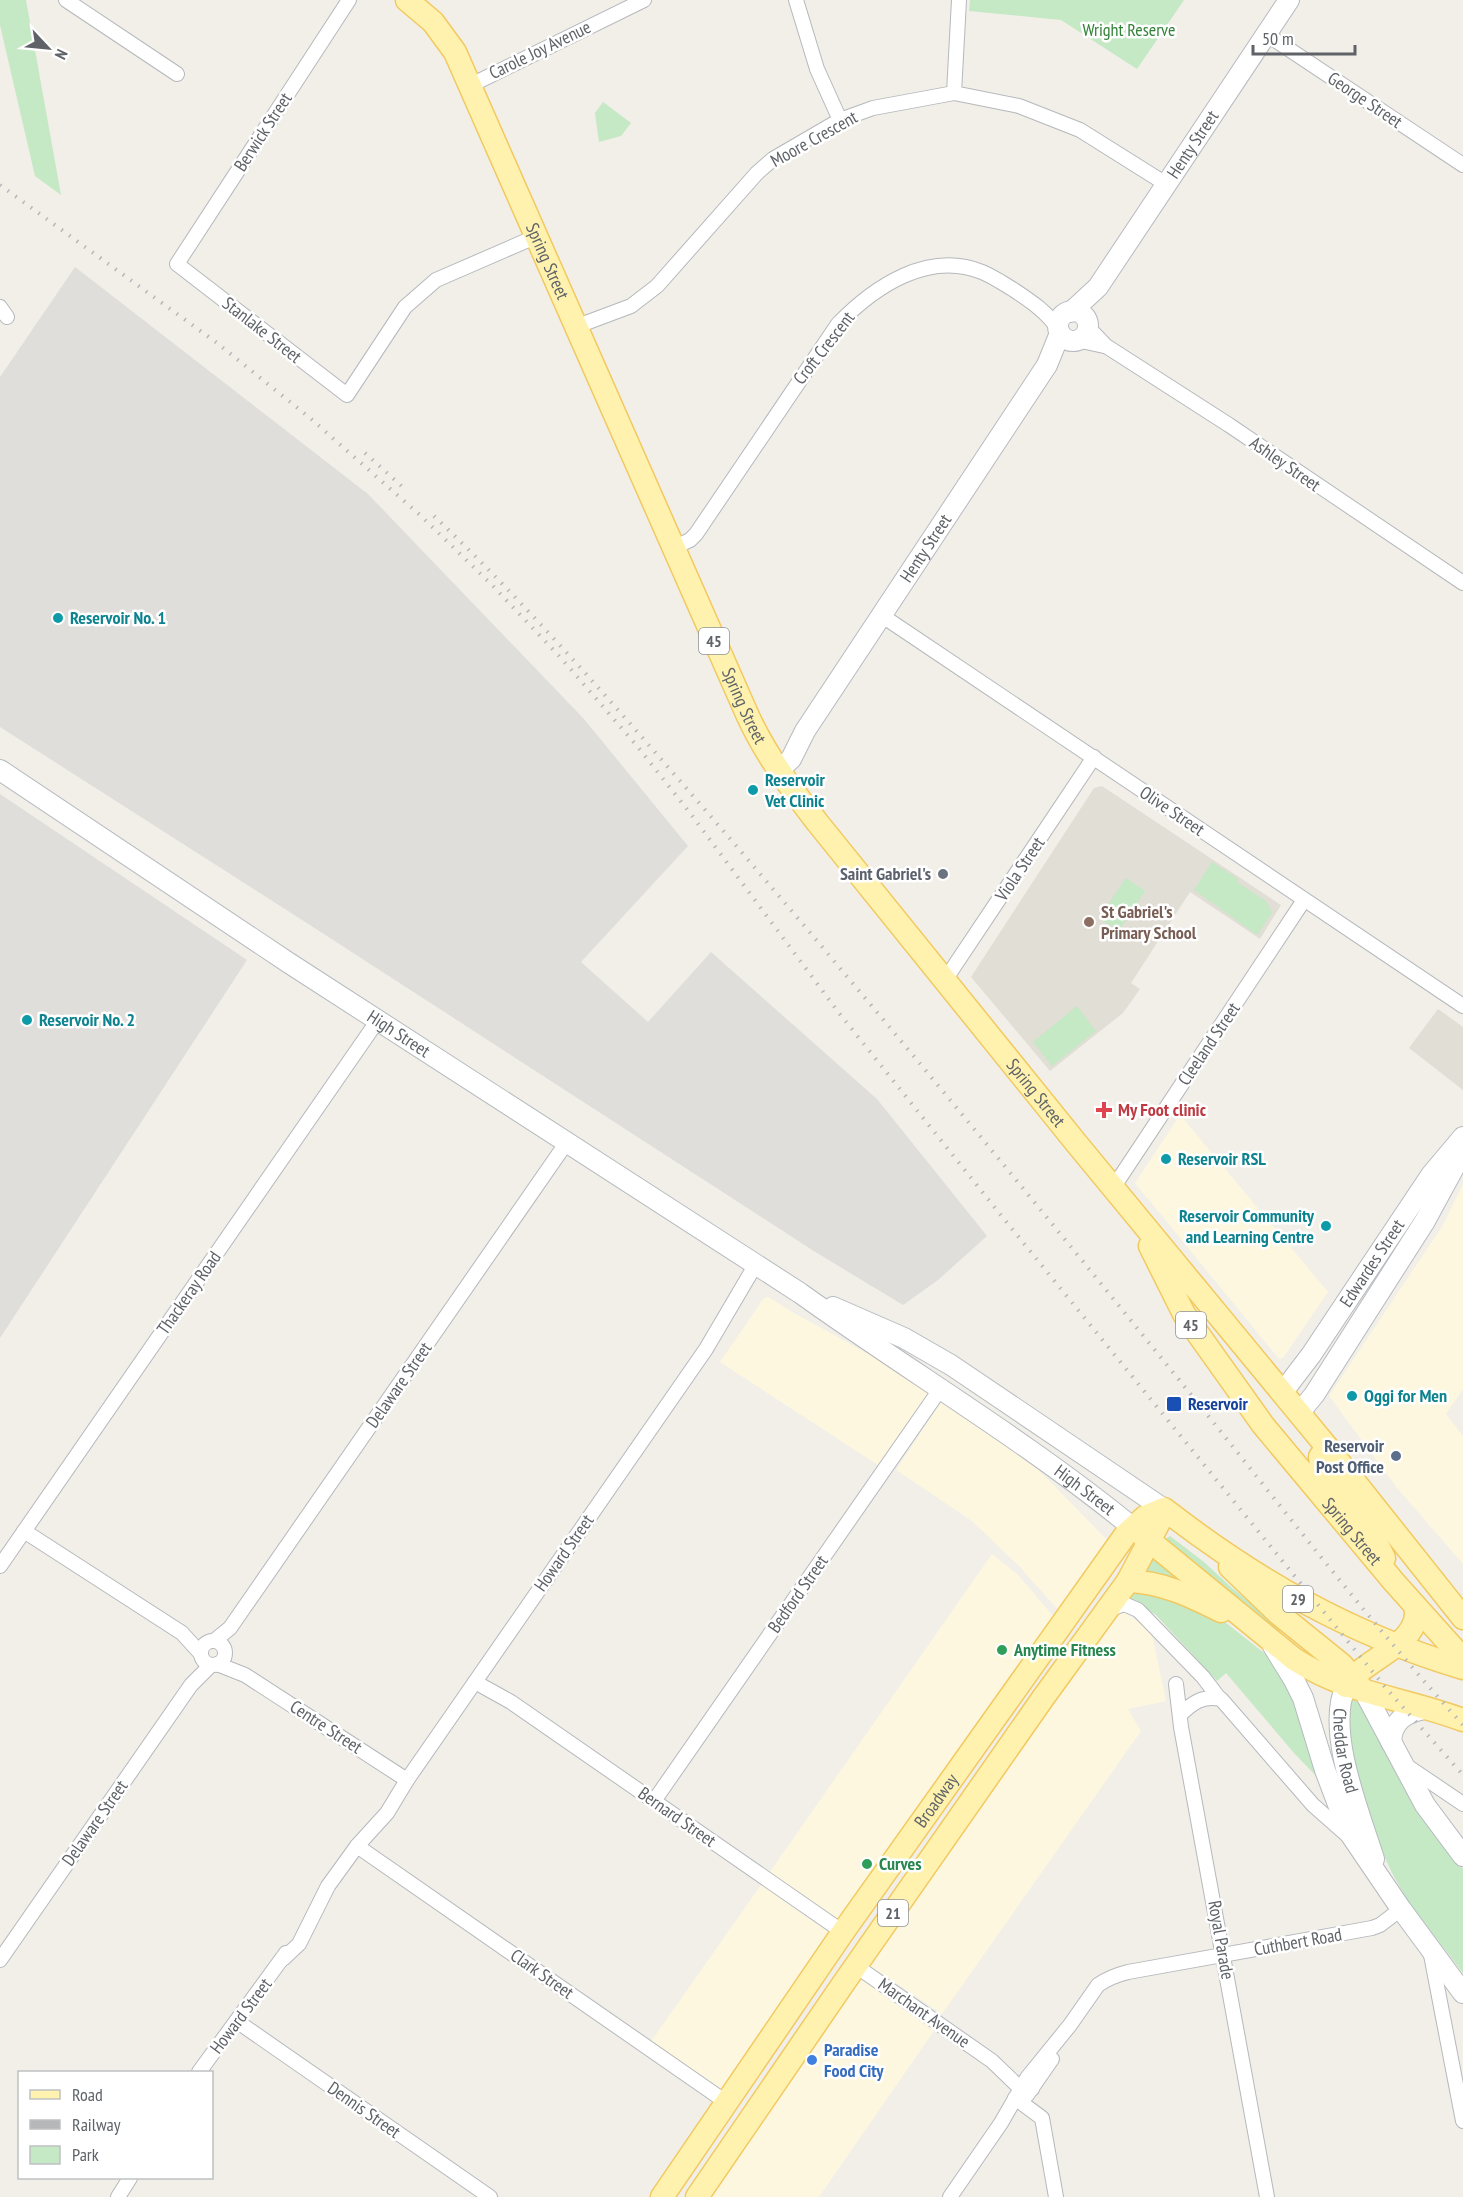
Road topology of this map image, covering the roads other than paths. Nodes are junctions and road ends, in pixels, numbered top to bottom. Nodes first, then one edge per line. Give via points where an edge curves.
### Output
1 (66, 0) edge
2 (349, 0) edge
3 (407, 0) edge
4 (644, 0) edge
5 (796, 0) edge
6 (959, 0) edge
7 (1289, 0) edge
8 (630, 3) edge
9 (1266, 34) junction
10 (177, 74) dead end
11 (469, 86) junction
12 (954, 93) junction
13 (840, 120) junction
14 (1463, 165) edge
15 (1166, 184) junction
16 (536, 237) junction
17 (177, 264) joint
18 (575, 327) junction
19 (1073, 328) junction
20 (673, 549) junction
21 (1463, 583) edge
22 (881, 615) junction
23 (1094, 757) junction
24 (774, 763) junction
25 (0, 770) edge
26 (1304, 900) junction
27 (945, 980) junction
28 (1463, 1006) edge
29 (378, 1020) junction
30 (1463, 1137) edge
31 (567, 1142) junction
32 (1463, 1150) edge
33 (1113, 1188) junction
34 (760, 1267) junction
35 (1180, 1286) junction
36 (800, 1293) junction
37 (904, 1338) junction
38 (890, 1355) junction
39 (941, 1388) junction
40 (1282, 1393) junction
41 (1299, 1413) junction
42 (1269, 1433) junction
43 (1327, 1447) junction
44 (1164, 1510) junction
45 (1132, 1527) junction
46 (24, 1531) junction
47 (1150, 1542) junction
48 (1206, 1542) junction
49 (0, 1566) edge
50 (1128, 1581) junction
51 (1394, 1582) junction
52 (1415, 1606) junction
53 (1106, 1611) junction
54 (1463, 1618) edge
55 (1257, 1629) junction
56 (1395, 1646) junction
57 (213, 1653) junction
58 (1463, 1659) edge
59 (1463, 1668) edge
60 (1029, 1671) junction
61 (477, 1678) junction
62 (1176, 1684) dead end
63 (1354, 1685) junction
64 (1052, 1687) junction
65 (1219, 1698) junction
66 (1463, 1702) edge
67 (1426, 1709) junction
68 (1180, 1715) junction
69 (1463, 1720) edge
70 (1391, 1742) junction
71 (1402, 1760) junction
72 (407, 1780) junction
73 (654, 1801) junction
74 (1463, 1804) edge
75 (1353, 1840) junction
76 (357, 1846) junction
77 (1463, 1856) edge
78 (1379, 1876) junction
79 (1401, 1909) junction
80 (837, 1941) junction
81 (1430, 1950) junction
82 (1223, 1956) junction
83 (862, 1957) junction
84 (0, 1960) edge
85 (1463, 1993) edge
86 (238, 2022) junction
87 (1463, 2048) edge
88 (1452, 2063) junction
89 (201, 2071) edge
90 (1023, 2091) junction
91 (726, 2102) junction
92 (1463, 2121) edge
93 (665, 2196) edge
94 (490, 2197) edge
95 (698, 2197) edge
96 (950, 2197) edge
97 (1056, 2197) edge
98 (1267, 2197) edge

1 - 10 street
2 - 17 street, Berwick Street
3 - 11 main road, Spring Street / 45 via 433,22 455,52
4 - 8 street, Carole Joy Avenue
5 - 13 street via 817,69
6 - 12 street
7 - 9 main road, Henty Street
8 - 11 street, Carole Joy Avenue
9 - 14 street, George Street
9 - 15 main road, Henty Street
11 - 16 main road, Spring Street / 45
12 - 13 street, Moore Crescent via 882,105
12 - 15 street, Moore Crescent via 1019,106 1080,130
13 - 18 street, Moore Crescent via 772,159 657,286 631,306
15 - 19 main road, Henty Street
16 - 17 street, Stanlake Street via 436,280 405,307 347,395
16 - 18 main road, Spring Street / 45
18 - 20 main road, Spring Street / 45
19 - 20 street, Croft Crescent via 1052,319 1037,305 980,271 944,266 924,268 884,286 838,324 696,534
19 - 21 street, Ashley Street via 1229,425
19 - 22 main road, Henty Street
20 - 24 main road, Spring Street / 45 via 752,724
22 - 23 street, Olive Street
22 - 24 main road, Henty Street via 805,731 784,748
23 - 26 street, Olive Street
23 - 27 street, Viola Street
24 - 27 main road, Spring Street / 45
25 - 29 main road, High Street / 29
26 - 28 street, Olive Street
26 - 33 street, Cleeland Street
27 - 33 main road, Spring Street / 45
29 - 31 main road, High Street / 29
29 - 46 street, Thackeray Road
30 - 40 main road, Edwardes Street via 1431,1175
31 - 34 main road, High Street / 29
31 - 57 street, Delaware Street
32 - 41 main road, Edwardes Street via 1425,1221
33 - 35 main road, Spring Street / 45
34 - 36 main road, High Street / 29
34 - 61 street, Howard Street via 741,1304 730,1311
35 - 40 main road, Spring Street / 45
35 - 42 main road, Spring Street / 45 via 1209,1352
36 - 37 main road, High Street / 29
36 - 38 main road, High Street / 29
37 - 38 main road
37 - 44 main road, High Street / 29 via 951,1365
38 - 39 main road, High Street / 29
39 - 45 main road, High Street / 29
39 - 73 street, Bedford Street
40 - 41 main road, Spring Street / 45
40 - 42 main road
41 - 42 main road
41 - 43 main road, Spring Street / 45
42 - 51 main road, Spring Street / 45
43 - 51 main road via 1320,1457 1321,1466 1370,1528
43 - 54 main road, Spring Street / 45
44 - 45 main road, Broadway / 21
44 - 47 main road, Broadway / 21
44 - 48 main road, High Street / 29
45 - 47 main road, High Street / 29
45 - 60 main road, Broadway / 21
46 - 49 street, Thackeray Road
46 - 57 street, Centre Street
47 - 50 main road, Broadway / 21
47 - 55 main road, High Street / 29
48 - 56 main road, High Street / 29 via 1301,1601
48 - 63 main road, High Street via 1254,1592 1337,1660
50 - 53 main road, Broadway / 21
50 - 55 main road via 1177,1590
51 - 52 main road, Spring Street / 45
52 - 56 main road via 1413,1626
52 - 58 main road, Spring Street / 45
53 - 64 main road, Broadway / 21
53 - 65 street, Cheddar Road via 1124,1604 1138,1610
55 - 63 main road, High Street / 29 via 1308,1668
55 - 75 main road, Cheddar Road via 1281,1658 1300,1691 1339,1811
56 - 59 main road, High Street / 29
56 - 63 main road via 1361,1668
57 - 72 street, Centre Street
57 - 84 street, Delaware Street
60 - 64 main road
60 - 80 main road, Broadway / 21
61 - 72 street, Howard Street
61 - 73 street, Bernard Street via 494,1684 511,1702
62 - 68 street, Royal Parade
63 - 67 main road, High Street / 29
63 - 70 main road, Cheddar Road
63 - 78 main road, Cheddar Road via 1338,1712 1342,1745
64 - 83 main road, Broadway / 21
65 - 68 street via 1198,1700
65 - 75 street, Cheddar Road via 1313,1805
66 - 67 main road via 1449,1709
67 - 69 main road, High Street / 29
67 - 70 main road via 1400,1719
68 - 82 street, Royal Parade
70 - 71 main road, Cheddar Road
71 - 74 street
71 - 77 main road, Cheddar Road via 1425,1805
72 - 76 street, Howard Street via 371,1819
73 - 80 street, Bernard Street
75 - 78 main road, Cheddar Road
76 - 86 street, Howard Street via 310,1905 283,1959
76 - 91 street, Clark Street
78 - 79 main road, Cheddar Road
79 - 81 main road, Cheddar Road
79 - 82 street, Cuthbert Road via 1372,1928
80 - 83 main road
80 - 91 main road, Broadway / 21
81 - 85 main road, Cheddar Road
81 - 88 street
82 - 90 street, Cuthbert Road via 1113,1976 1098,1985 1055,2053
82 - 98 street, Royal Parade
83 - 90 street, Marchant Avenue via 992,2061
83 - 95 main road, Broadway / 21
86 - 89 street, Howard Street
86 - 94 street, Dennis Street
87 - 88 street
88 - 92 street
90 - 96 street, Cuthbert Road
90 - 97 street, Marchant Avenue via 1042,2118
91 - 93 main road, Broadway / 21

